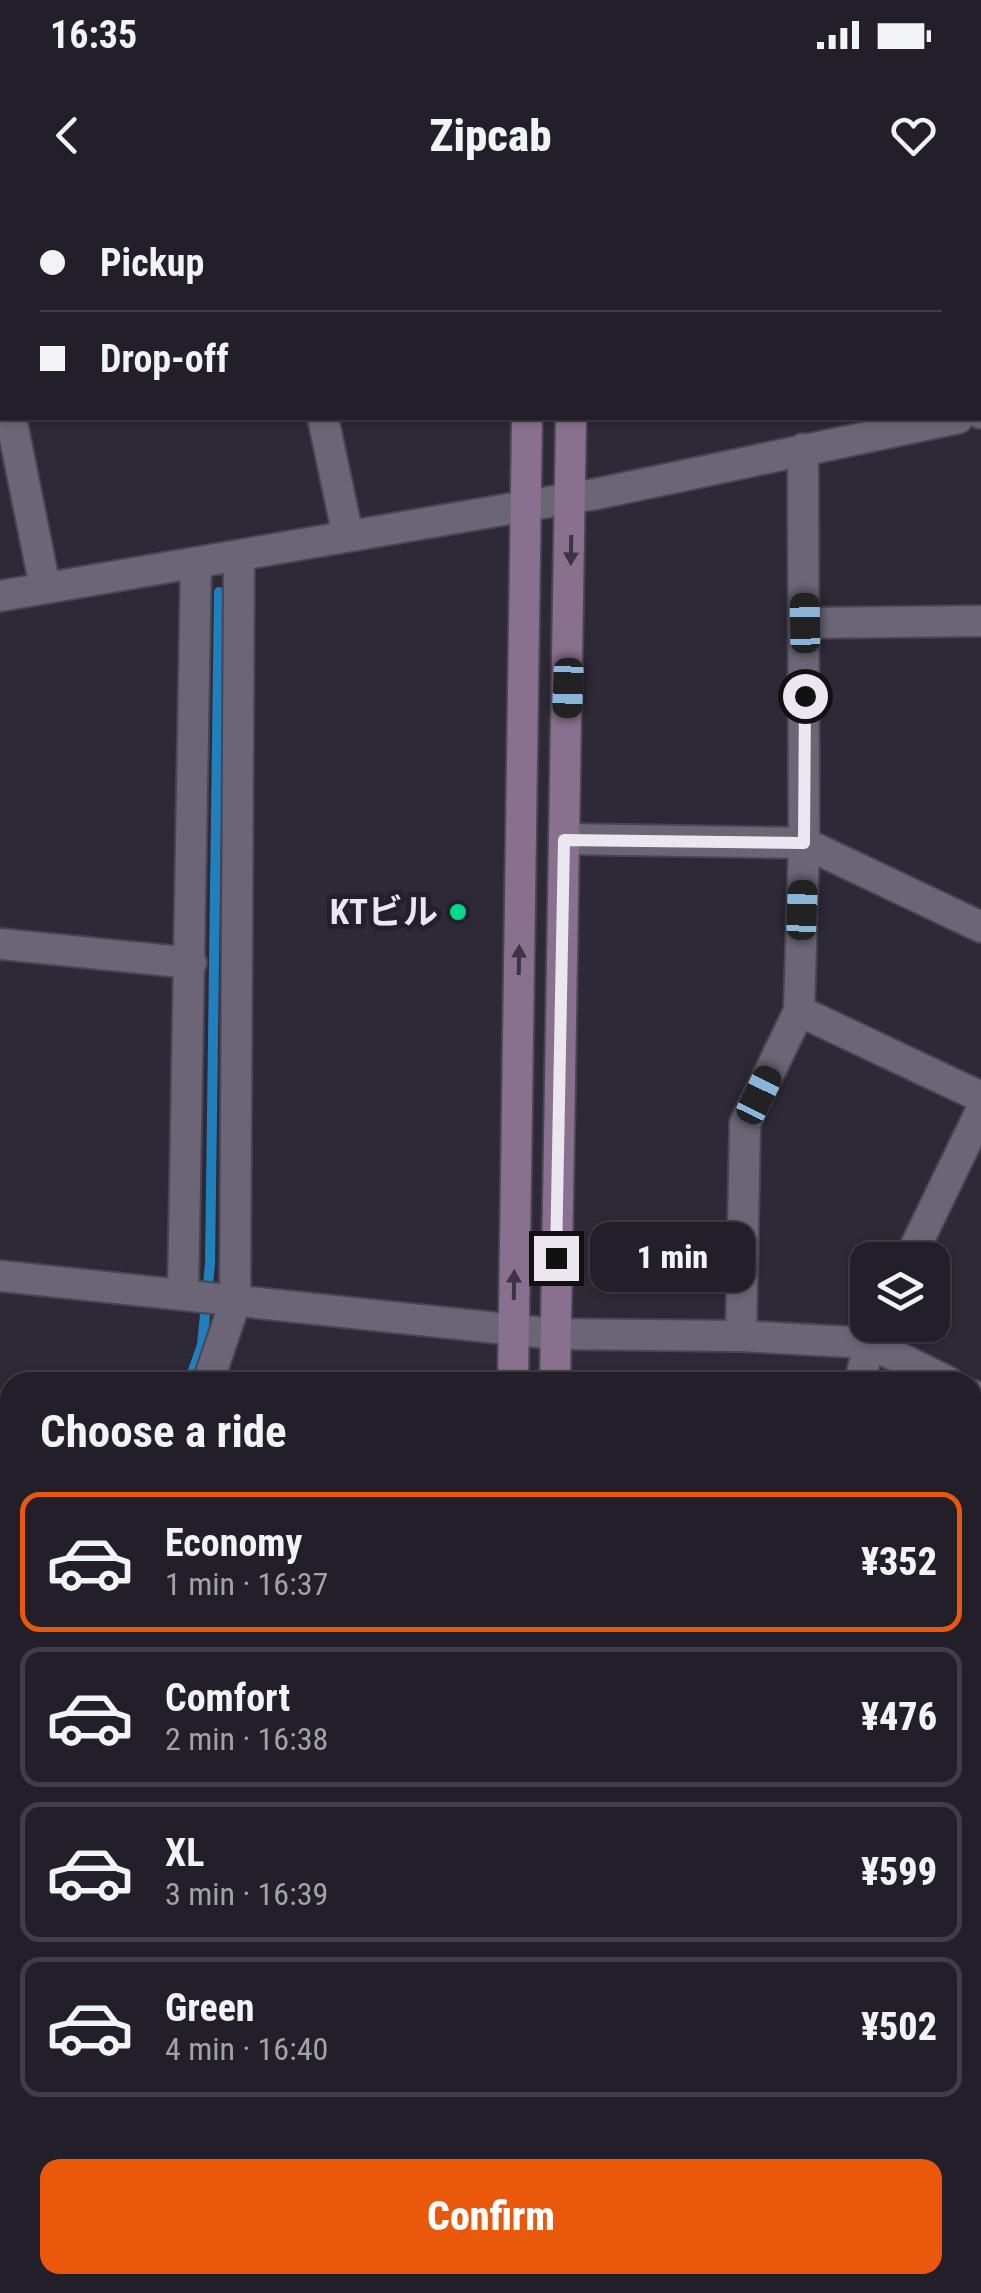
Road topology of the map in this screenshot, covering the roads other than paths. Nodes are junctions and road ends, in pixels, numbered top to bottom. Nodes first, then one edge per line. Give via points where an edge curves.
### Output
1 (12, 420) edge
2 (323, 420) edge
3 (527, 420) edge
4 (571, 420) edge
5 (941, 420) edge
6 (803, 449) junction
7 (572, 498) junction
8 (526, 507) junction
9 (348, 536) junction
10 (239, 556) junction
11 (196, 564) junction
12 (44, 588) junction
13 (0, 596) edge
14 (981, 622) edge
15 (805, 623) junction
16 (564, 840) junction
17 (804, 843) junction
18 (981, 927) edge
19 (0, 944) edge
20 (191, 963) junction
21 (799, 1011) junction
22 (981, 1097) edge
23 (981, 1110) edge
24 (918, 1242) edge
25 (0, 1276) edge
26 (185, 1295) junction
27 (232, 1302) junction
28 (513, 1328) junction
29 (555, 1334) junction
30 (850, 1334) edge
31 (741, 1336) junction
32 (872, 1342) edge
33 (886, 1342) edge
34 (211, 1372) edge
35 (513, 1372) edge
36 (554, 1372) edge
37 (863, 1372) edge
38 (933, 1372) edge

1 - 12 street
2 - 9 street
3 - 8 street
4 - 7 street
5 - 6 street
6 - 7 street
6 - 15 street
7 - 8 street
7 -> 16 street
8 - 9 street
28 -> 8 street
9 - 10 street
10 - 11 street
10 - 27 street
11 - 12 street
11 - 20 street
12 - 13 street
14 - 15 street
15 - 17 street
16 - 17 street
16 - 29 street
17 - 18 street
17 - 21 street
19 - 20 street
20 - 26 street
21 - 22 street
21 - 31 street via 745,1123
23 - 24 street
25 - 26 street
26 - 27 street
27 - 28 street
27 - 34 street
28 - 29 street
28 - 35 street
29 - 31 street
29 - 36 street
30 - 31 street
32 - 37 street
33 - 38 street

